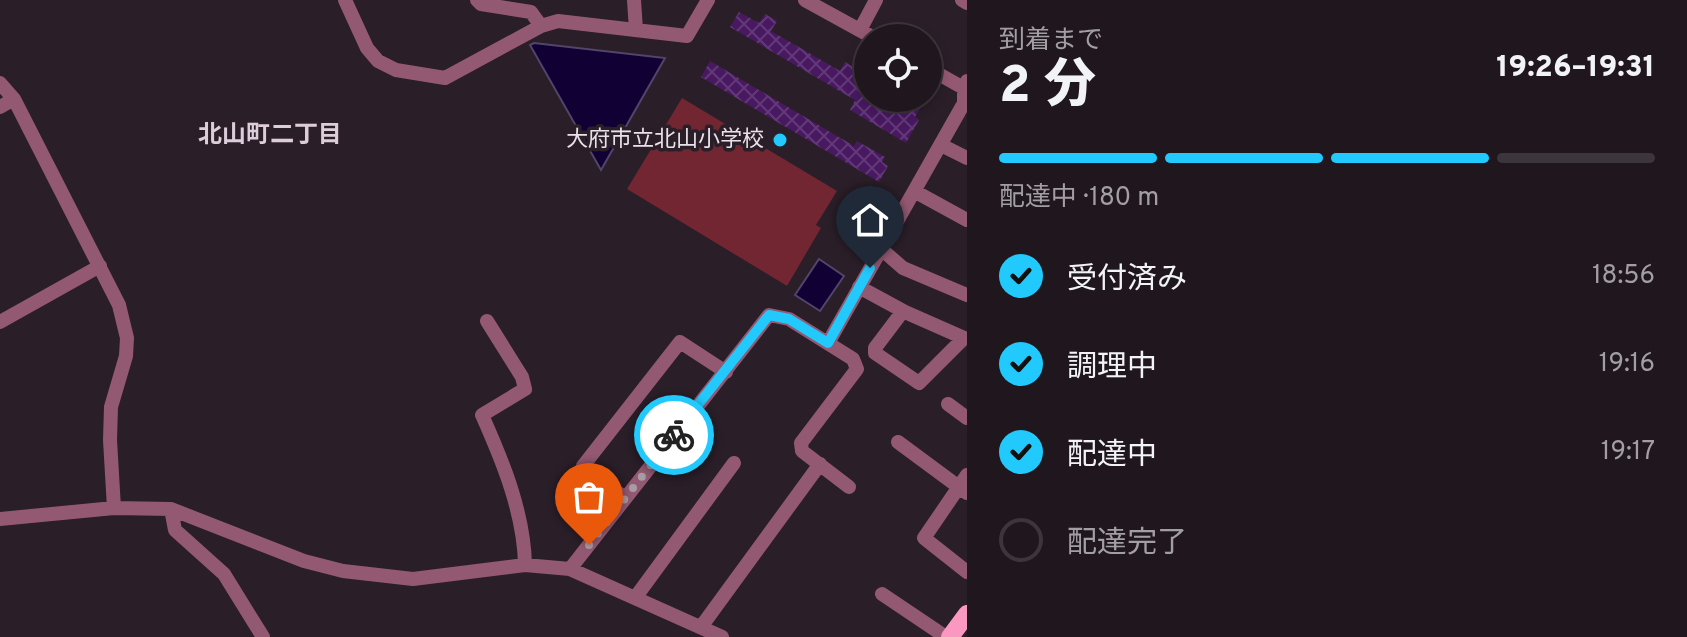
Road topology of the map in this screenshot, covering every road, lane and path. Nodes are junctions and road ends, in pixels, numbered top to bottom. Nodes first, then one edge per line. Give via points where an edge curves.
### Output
1 (345, 0) edge
2 (477, 0) edge
3 (634, 0) edge
4 (708, 0) edge
5 (805, 0) edge
6 (876, 0) edge
7 (863, 24) edge
8 (541, 26) junction
9 (854, 27) edge
10 (636, 30) junction
11 (942, 75) edge
12 (0, 83) edge
13 (966, 87) edge
14 (14, 99) junction
15 (0, 107) edge
16 (941, 145) junction
17 (967, 158) edge
18 (914, 191) junction
19 (967, 220) edge
20 (880, 248) junction
21 (100, 266) junction
22 (859, 287) junction
23 (967, 295) edge
24 (903, 311) junction
25 (487, 321) dead end
26 (0, 322) edge
27 (828, 343) junction
28 (726, 372) junction
29 (948, 404) dead end
30 (967, 418) edge
31 (898, 442) dead end
32 (734, 463) dead end
33 (820, 464) junction
34 (964, 485) edge
35 (849, 487) dead end
36 (625, 498) junction
37 (114, 508) junction
38 (171, 509) junction
39 (0, 519) edge
40 (525, 565) junction
41 (570, 569) junction
42 (967, 572) edge
43 (882, 594) dead end
44 (635, 598) junction
45 (967, 614) edge
46 (701, 627) junction
47 (263, 637) edge
48 (722, 637) edge
49 (948, 637) edge

1 - 8 street via 378,61 396,70 445,78
2 - 8 street via 531,12
3 - 10 street
4 - 10 street via 687,36
5 - 9 street
6 - 7 street
8 - 10 street via 558,21
11 - 13 street
12 - 14 street
13 - 16 street via 964,103
14 - 15 street
14 - 21 street
16 - 17 street
16 - 18 street
18 - 19 street
18 - 20 street
20 - 22 street
20 - 23 street via 903,268
21 - 26 street
21 - 37 street via 119,305 127,338 111,407
22 - 24 street
22 - 27 street
24 - 24 street via 964,338 919,383 875,353
25 - 40 street via 525,389 482,415 522,527
27 - 28 street via 789,319 769,315
27 - 33 street via 853,359 857,369 801,443 802,451
28 - 36 street
28 - 36 street via 680,342 583,466
29 - 30 street
31 - 34 street
32 - 44 street
33 - 35 street
33 - 46 street
34 - 42 street via 924,538
36 - 41 street
37 - 38 street
37 - 39 street
38 - 40 street via 343,571 413,579
38 - 47 street via 175,530 224,574
40 - 41 street
41 - 44 street
43 - 49 street
44 - 46 street
45 - 49 main road
46 - 48 street

